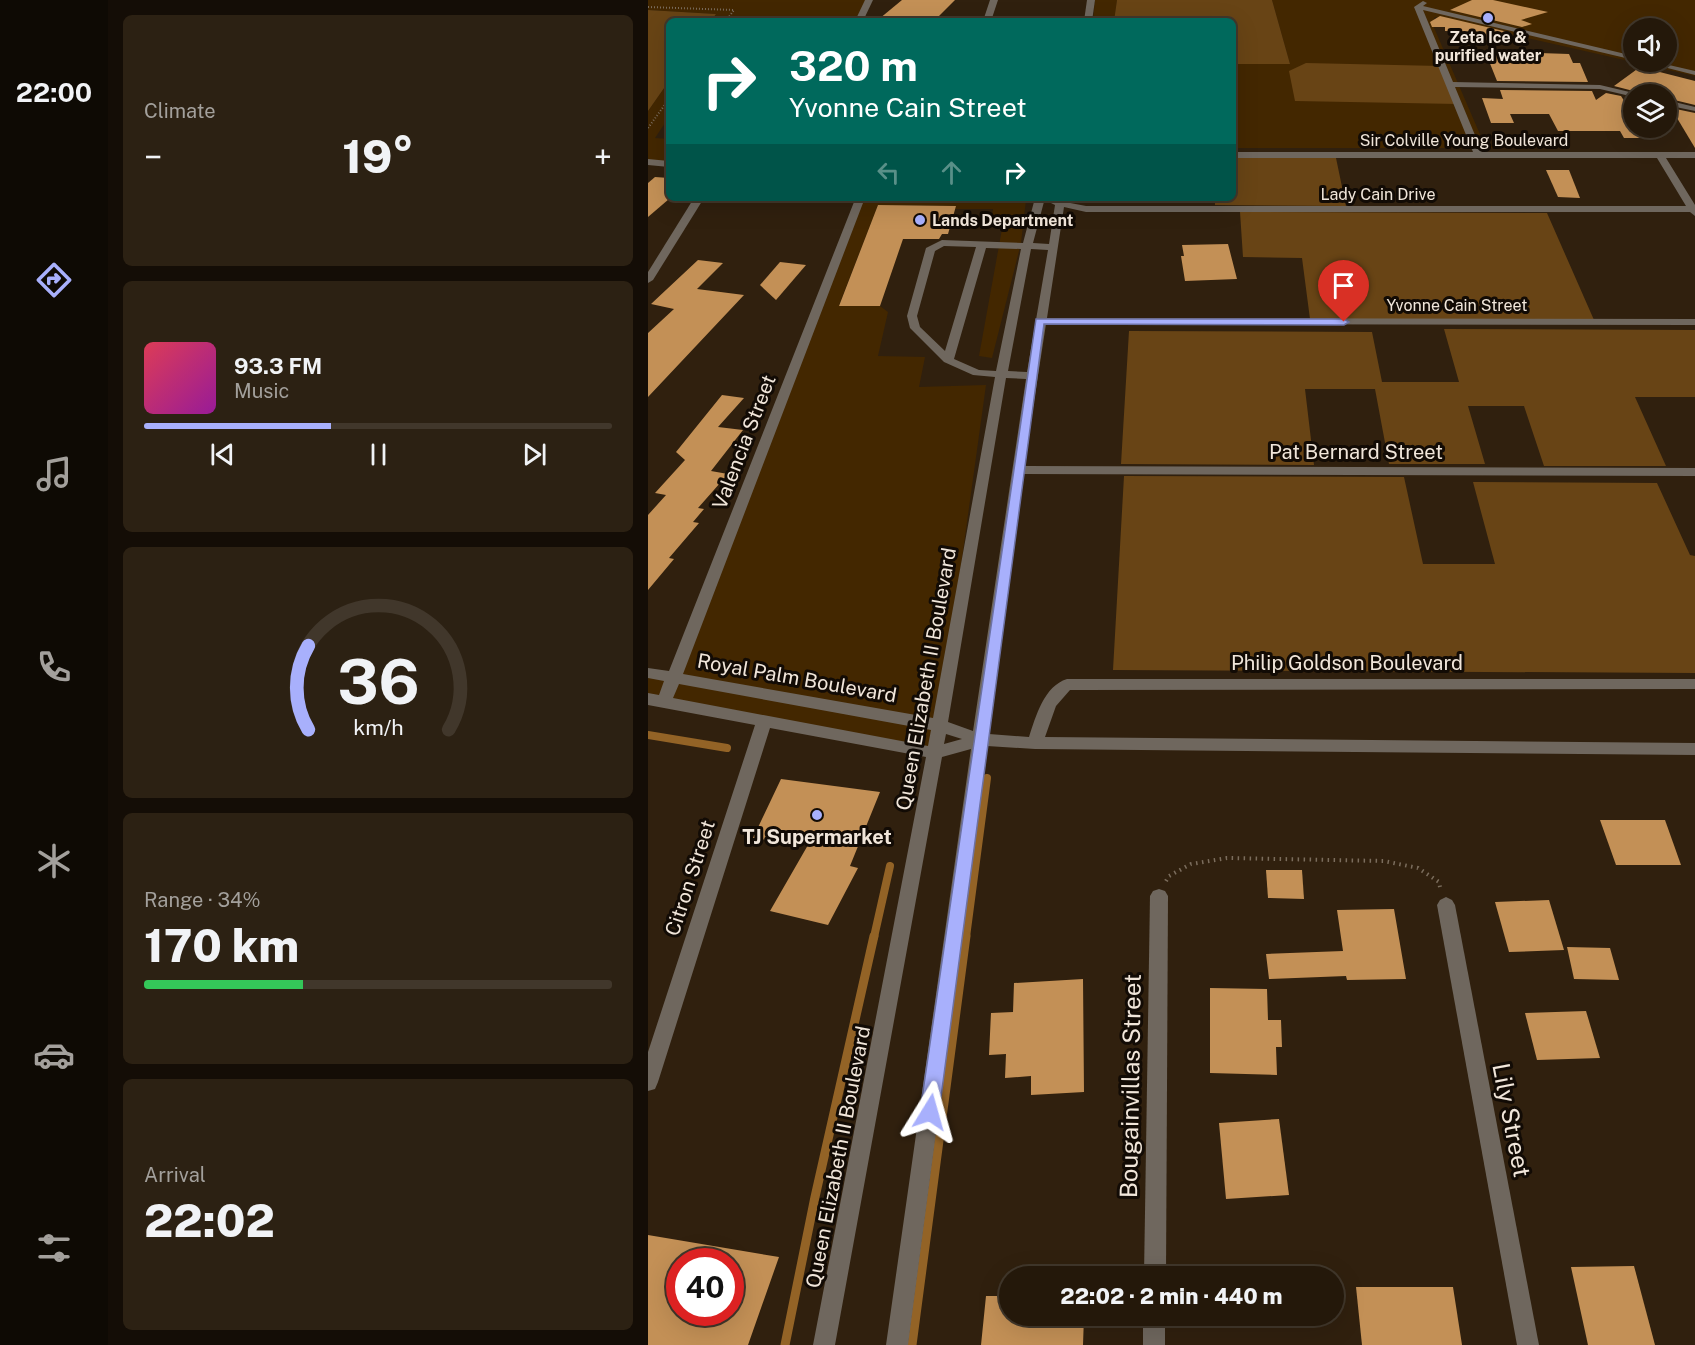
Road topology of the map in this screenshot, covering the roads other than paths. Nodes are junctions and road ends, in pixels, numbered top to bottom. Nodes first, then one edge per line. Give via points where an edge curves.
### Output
1 (869, 0) edge
2 (994, 0) edge
3 (1091, 0) edge
4 (1428, 0) edge
5 (1418, 7) junction
6 (860, 18) edge
7 (988, 18) edge
8 (1088, 18) edge
9 (1623, 55) edge
10 (1677, 69) edge
11 (1695, 73) edge
12 (1450, 84) junction
13 (1623, 92) edge
14 (1677, 105) edge
15 (1695, 109) edge
16 (1236, 154) edge
17 (1479, 154) junction
18 (1660, 155) junction
19 (1695, 155) edge
20 (648, 162) edge
21 (666, 164) edge
22 (697, 201) edge
23 (859, 201) edge
24 (1039, 201) edge
25 (1061, 201) edge
26 (1694, 211) edge
27 (982, 244) junction
28 (1027, 246) junction
29 (1054, 247) junction
30 (648, 280) edge
31 (1040, 321) junction
32 (1695, 322) edge
33 (948, 360) junction
34 (1001, 376) junction
35 (1032, 376) junction
36 (1017, 470) junction
37 (1695, 472) edge
38 (648, 673) edge
39 (674, 677) junction
40 (1695, 684) edge
41 (648, 699) edge
42 (664, 702) junction
43 (764, 721) junction
44 (938, 724) junction
45 (981, 740) junction
46 (1035, 743) junction
47 (1695, 749) edge
48 (935, 753) junction
49 (1159, 896) road end
50 (1446, 905) road end
51 (648, 1082) edge
52 (1155, 1266) edge
53 (1154, 1326) edge
54 (824, 1345) edge
55 (897, 1345) edge
56 (1154, 1345) edge
57 (1528, 1345) edge

1 - 6 street
2 - 7 street
3 - 8 street
4 - 5 street
5 - 9 street
5 - 12 street
10 - 11 street
12 - 13 street via 1600,87
12 - 17 street
14 - 15 street
16 - 17 street, Sir Colville Young Boulevard
17 - 18 street, Sir Colville Young Boulevard
18 - 19 street, Sir Colville Young Boulevard
18 - 26 street
20 - 21 street
22 - 30 street
23 - 39 street, Valencia Street
24 - 28 street, Queen Elizabeth II Boulevard
25 - 26 street, Lady Cain Drive via 1086,209
25 - 29 street
27 - 28 street
27 - 33 street
27 - 33 street via 942,243 930,250 912,316 915,328
28 - 29 street
28 - 34 street, Queen Elizabeth II Boulevard
29 - 31 street
31 - 32 street, Yvonne Cain Street
31 - 35 street
33 - 34 street via 977,373
34 - 35 street
34 - 44 street, Queen Elizabeth II Boulevard
35 - 36 street
36 - 37 street, Pat Bernard Street
36 - 45 street
38 - 39 street, Royal Palm Boulevard
39 - 42 street, Valencia Street
39 - 44 street, Royal Palm Boulevard
40 - 46 street, Philip Goldson Boulevard via 1067,685 1055,693
41 - 42 street
42 - 43 street
43 - 48 street
43 - 51 street, Citron Street
44 - 45 street, Royal Palm Boulevard
44 - 48 street, Queen Elizabeth II Boulevard
45 - 46 street
45 - 48 street
45 - 55 street
46 - 47 street
48 - 54 street, Queen Elizabeth II Boulevard
49 - 52 street, Bougainvillas Street
50 - 57 street, Lily Street
53 - 56 street

